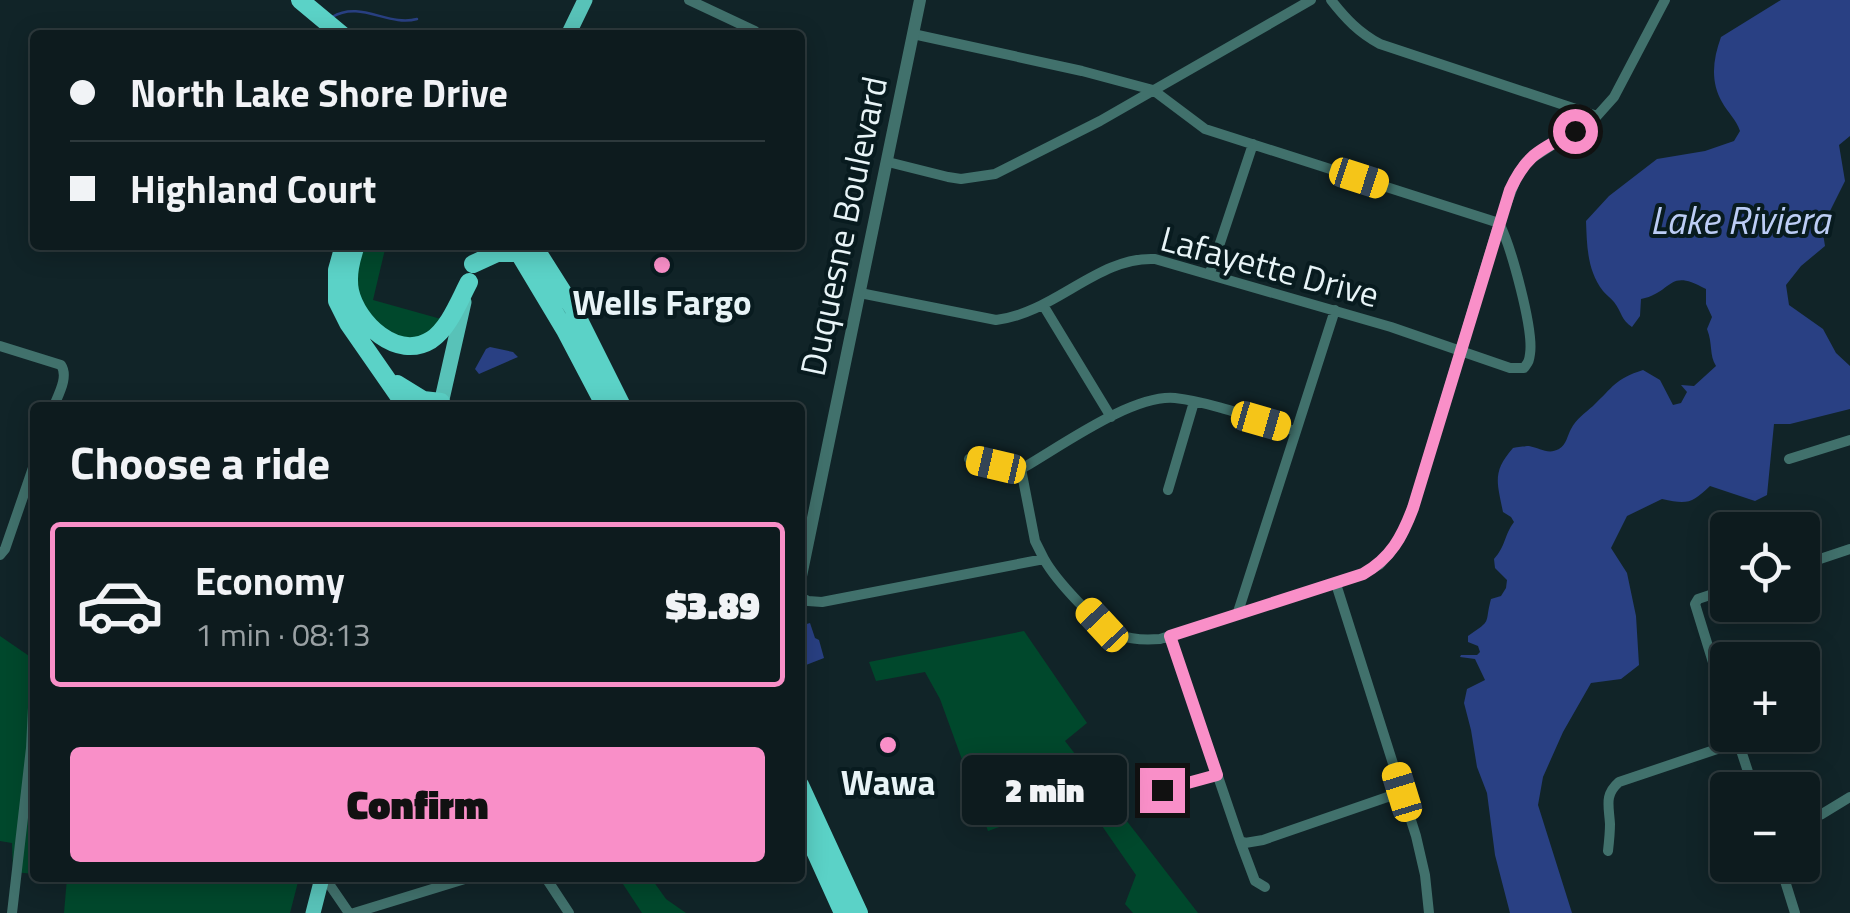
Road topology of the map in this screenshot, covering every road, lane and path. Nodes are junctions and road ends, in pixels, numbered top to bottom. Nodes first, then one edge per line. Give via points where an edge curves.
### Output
1 (287, 0) edge
2 (300, 0) edge
3 (585, 0) edge
4 (689, 0) edge
5 (920, 0) edge
6 (1310, 0) edge
7 (1332, 0) edge
8 (1664, 0) edge
9 (323, 30) edge
10 (336, 30) edge
11 (570, 30) edge
12 (753, 30) edge
13 (913, 34) junction
14 (1153, 90) junction
15 (1597, 116) junction
16 (1253, 144) junction
17 (888, 162) junction
18 (1499, 223) junction
19 (343, 250) edge
20 (355, 250) edge
21 (478, 250) edge
22 (512, 250) edge
23 (523, 250) edge
24 (524, 250) edge
25 (471, 273) junction
26 (1210, 274) junction
27 (860, 293) junction
28 (1043, 305) junction
29 (1335, 310) junction
30 (0, 346) edge
31 (1460, 350) junction
32 (389, 378) junction
33 (56, 402) edge
34 (403, 402) edge
35 (430, 402) edge
36 (441, 402) edge
37 (603, 402) edge
38 (620, 402) edge
39 (1194, 402) junction
40 (1111, 417) junction
41 (1295, 431) junction
42 (1850, 440) edge
43 (969, 458) dead end
44 (1789, 459) dead end
45 (1021, 468) junction
46 (30, 476) edge
47 (1168, 490) dead end
48 (1850, 549) edge
49 (0, 555) edge
50 (805, 558) edge
51 (1044, 559) junction
52 (1820, 559) edge
53 (1336, 584) junction
54 (1710, 594) edge
55 (805, 600) edge
56 (1238, 615) junction
57 (1170, 636) junction
58 (1710, 653) edge
59 (1710, 749) edge
60 (30, 756) edge
61 (1217, 775) junction
62 (1146, 791) dead end
63 (1402, 792) junction
64 (805, 795) edge
65 (1850, 796) edge
66 (1820, 815) edge
67 (805, 829) edge
68 (1240, 841) junction
69 (1608, 852) dead end
70 (323, 882) edge
71 (327, 882) edge
72 (455, 882) edge
73 (549, 882) edge
74 (1785, 882) edge
75 (1264, 887) dead end
76 (0, 898) edge
77 (13, 898) junction
78 (12, 913) edge
79 (313, 913) edge
80 (351, 913) edge
81 (569, 913) edge
82 (843, 913) edge
83 (859, 913) edge
84 (1430, 913) edge
85 (1795, 913) edge

1 - 9 highway
2 - 10 highway
3 - 11 main road
4 - 12 street
5 - 13 street, Duquesne Boulevard
6 - 14 street
7 - 15 street via 1380,44
8 - 15 street via 1614,97
13 - 14 street
13 - 17 street, Duquesne Boulevard
14 - 16 street via 1205,129
14 - 17 street via 995,174 948,178
15 - 18 street via 1526,162
16 - 18 street
16 - 26 street
17 - 27 street, Duquesne Boulevard
18 - 31 street
18 - 31 street, Lafayette Drive via 1530,357 1520,369
19 - 32 highway via 337,302
20 - 25 highway via 349,279 358,310 379,335 407,346 432,339 445,326
21 - 25 main road
22 - 25 highway via 496,253
23 - 37 highway
24 - 38 highway via 574,308
25 - 36 main road
26 - 28 street, Lafayette Drive via 1141,258
26 - 29 street, Lafayette Drive
27 - 28 street, Lafayette Drive via 996,320
27 - 50 street, Duquesne Boulevard
28 - 40 street
29 - 31 street, Lafayette Drive
29 - 41 street
30 - 33 street via 61,365
31 - 53 street via 1402,535 1380,564
32 - 34 highway
32 - 35 highway
39 - 40 street via 1161,398
39 - 41 street
39 - 47 street
40 - 45 street
41 - 56 street
42 - 44 street
43 - 45 street
45 - 51 street
46 - 49 street
48 - 52 street
51 - 55 street via 822,602
51 - 57 street via 1102,625 1120,636
53 - 56 street
53 - 63 street
54 - 58 street via 1695,604
56 - 57 street
57 - 61 street
59 - 69 street via 1612,788
60 - 77 street
61 - 62 street
61 - 68 street
63 - 68 street via 1263,840
63 - 84 street
64 - 83 highway
65 - 66 street
67 - 82 highway
68 - 75 street via 1255,881
70 - 79 main road
71 - 80 street
72 - 80 street
73 - 81 street
74 - 85 street
76 - 77 street
77 - 78 street

